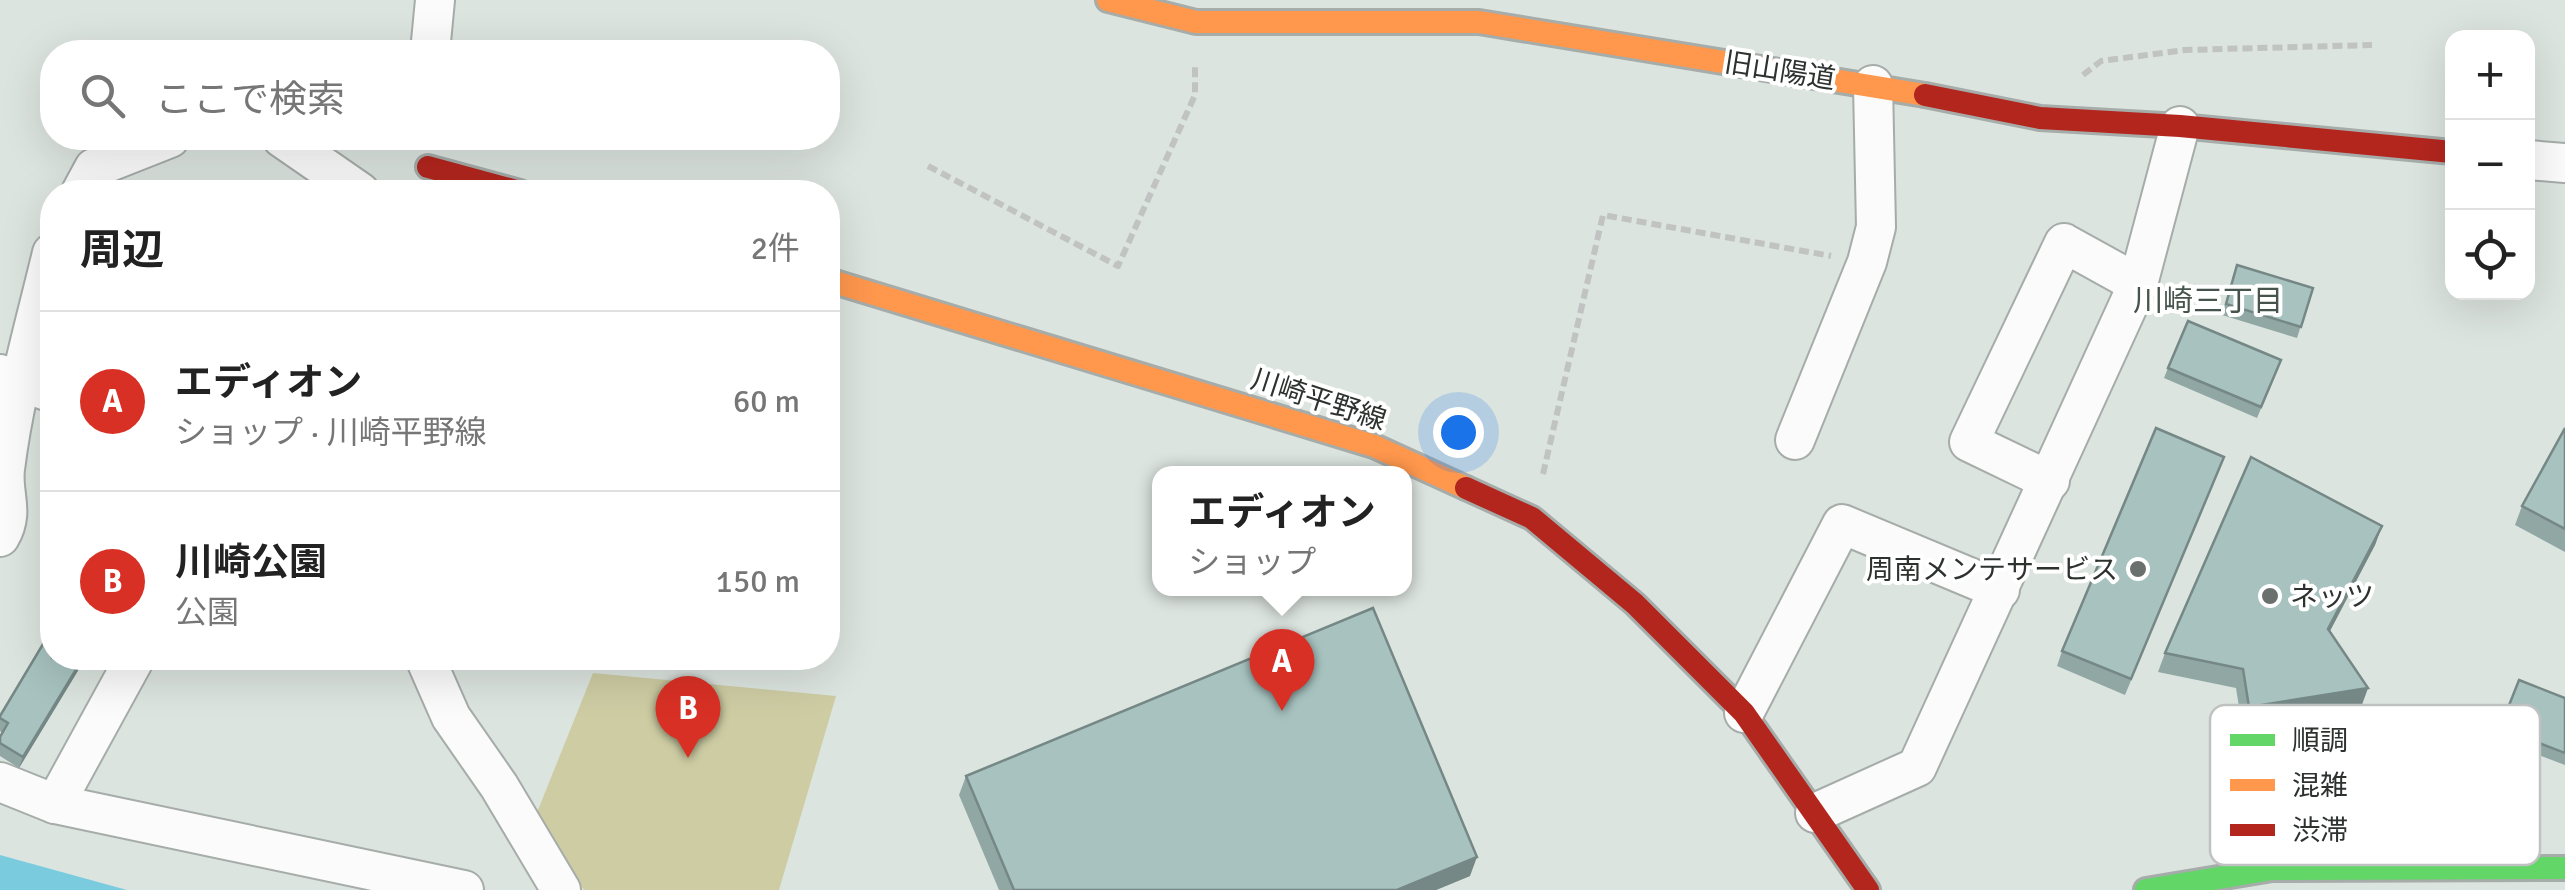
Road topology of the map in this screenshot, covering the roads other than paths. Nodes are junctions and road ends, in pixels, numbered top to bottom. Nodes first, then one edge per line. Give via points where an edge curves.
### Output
1 (435, 0) edge
2 (1108, 0) edge
3 (431, 40) edge
4 (1874, 84) junction
5 (2180, 126) junction
6 (140, 150) edge
7 (299, 150) edge
8 (2445, 151) edge
9 (2535, 161) edge
10 (2565, 163) edge
11 (429, 166) edge
12 (88, 180) edge
13 (343, 180) edge
14 (478, 180) edge
15 (840, 284) edge
16 (2138, 284) junction
17 (40, 309) edge
18 (24, 383) edge
19 (1795, 440) dead end
20 (2050, 481) junction
21 (0, 537) edge
22 (2000, 590) junction
23 (128, 670) edge
24 (430, 670) edge
25 (1744, 713) junction
26 (0, 782) edge
27 (55, 804) junction
28 (1814, 813) junction
29 (2565, 868) edge
30 (2160, 888) edge
31 (464, 890) edge
32 (561, 890) edge
33 (1868, 890) edge

1 - 3 street
2 - 4 street, 旧山陽道 via 1196,22 1479,22
4 - 5 street, 旧山陽道 via 2040,118
4 - 19 street via 1876,227
5 - 8 street, 旧山陽道
5 - 16 street
6 - 12 street via 94,168
7 - 13 street
9 - 10 street
11 - 14 street
15 - 25 street, 川崎平野線 via 1374,446 1532,518 1635,604
16 - 20 street
16 - 20 street via 2064,242 1968,442
17 - 18 street
18 - 21 street via 4,474 9,522
20 - 22 street
22 - 25 street via 1842,524
22 - 28 street via 1917,767
23 - 27 street
24 - 32 street via 451,717
25 - 28 street, 川崎平野線
26 - 27 street
27 - 31 street
28 - 33 street, 川崎平野線
29 - 30 street via 2272,869

